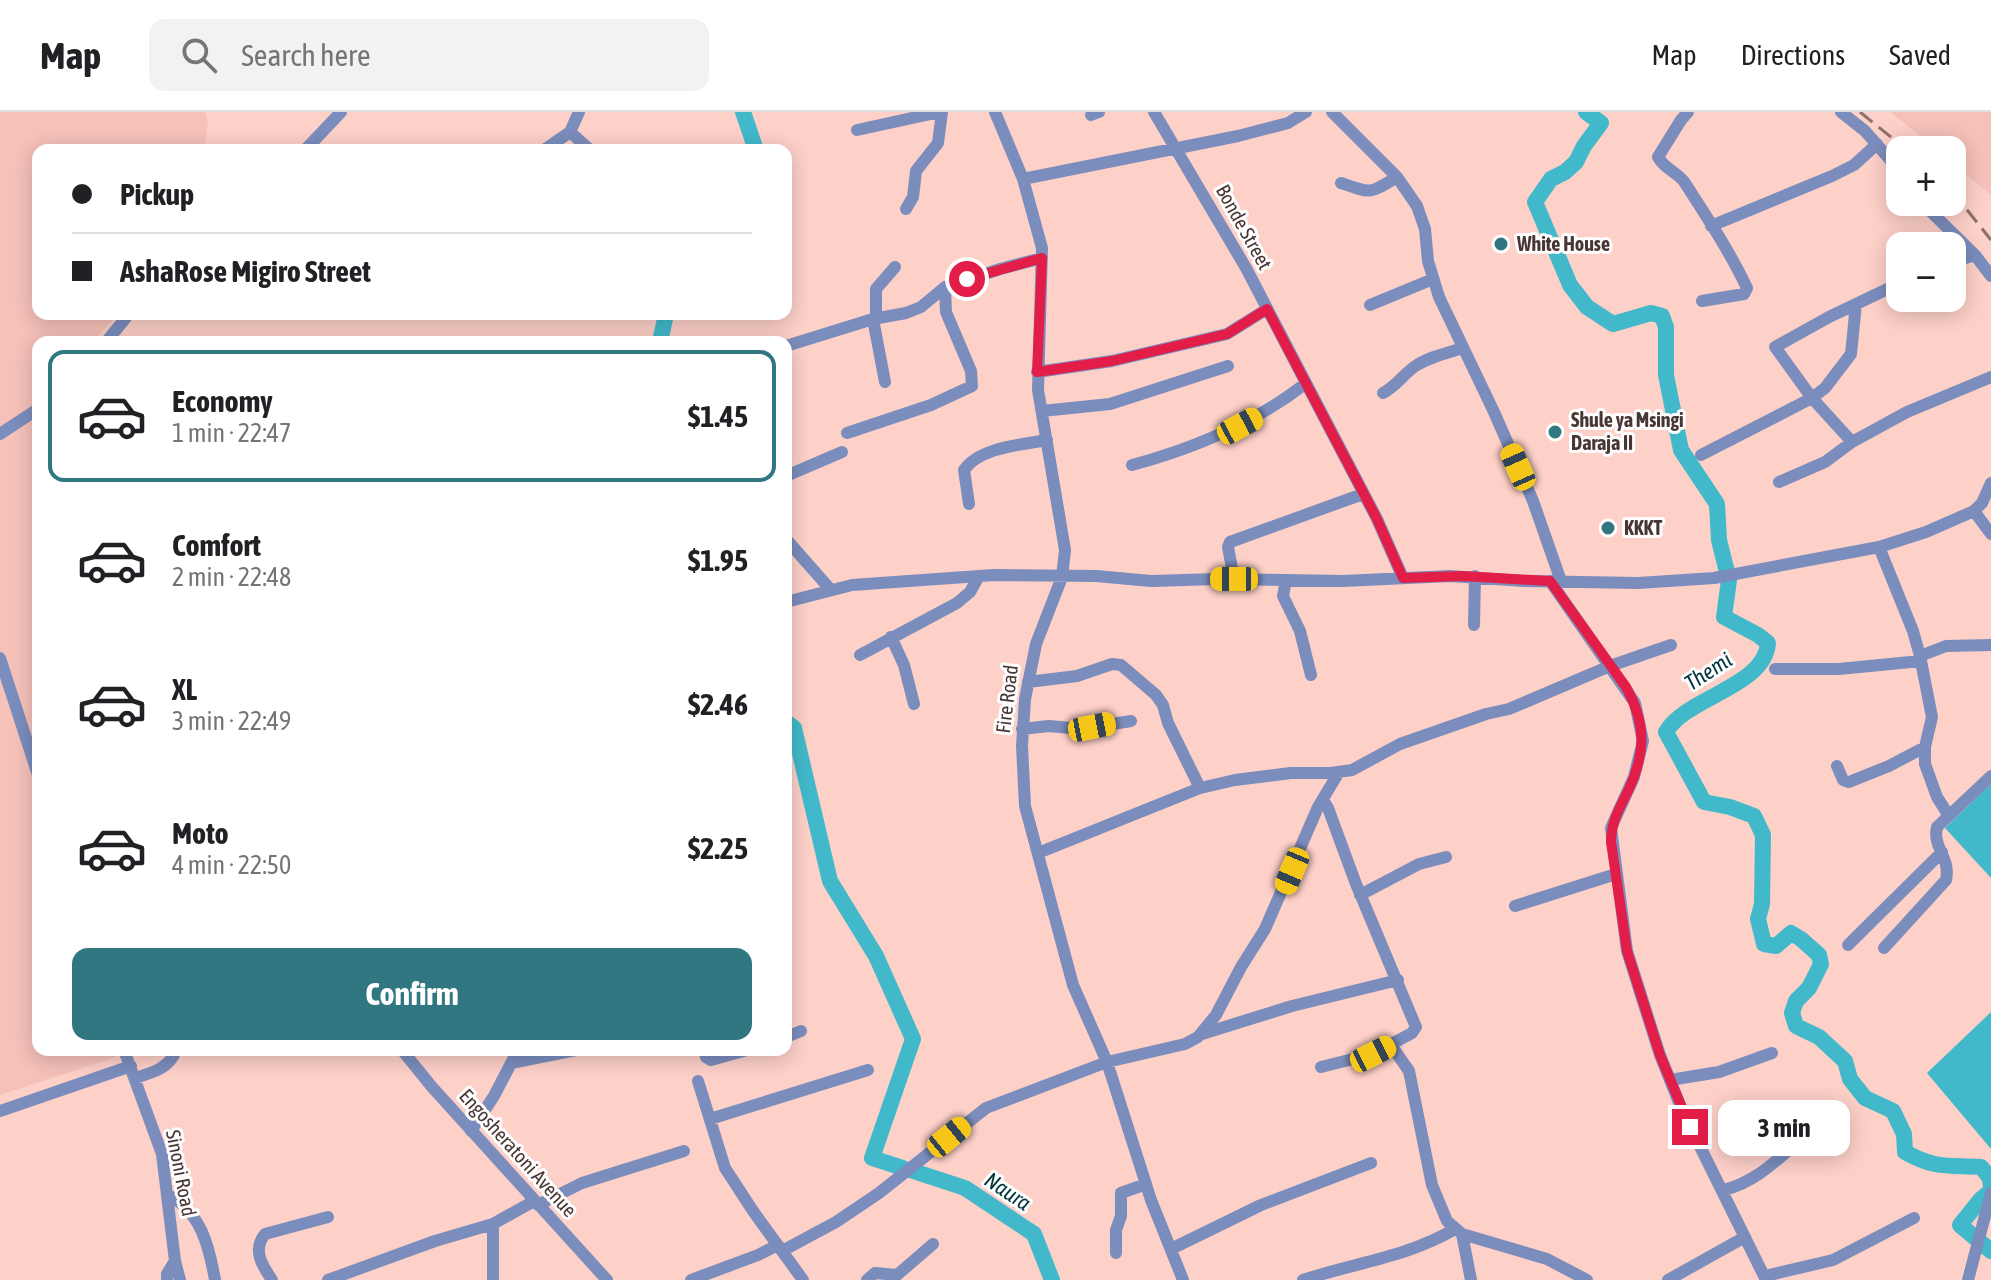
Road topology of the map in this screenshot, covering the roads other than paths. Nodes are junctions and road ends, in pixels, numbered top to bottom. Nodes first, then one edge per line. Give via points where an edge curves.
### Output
1 (341, 112) edge
2 (579, 112) edge
3 (941, 112) edge
4 (995, 112) edge
5 (1154, 112) edge
6 (1306, 112) edge
7 (1332, 112) edge
8 (1688, 112) edge
9 (1841, 112) edge
10 (909, 116) edge
11 (857, 130) dead end
12 (570, 132) junction
13 (311, 144) edge
14 (553, 144) edge
15 (583, 144) edge
16 (1877, 144) junction
17 (1177, 149) junction
18 (1886, 155) edge
19 (1397, 177) junction
20 (1023, 179) junction
21 (1341, 183) dead end
22 (906, 209) dead end
23 (1935, 216) edge
24 (1711, 226) junction
25 (1975, 255) junction
26 (1042, 258) junction
27 (1966, 258) edge
28 (895, 267) dead end
29 (1991, 276) edge
30 (1433, 279) junction
31 (945, 287) junction
32 (1886, 290) edge
33 (1702, 301) dead end
34 (1856, 304) junction
35 (1370, 305) dead end
36 (1267, 309) junction
37 (875, 319) junction
38 (124, 320) edge
39 (111, 336) edge
40 (792, 344) edge
41 (1463, 348) junction
42 (1228, 366) dead end
43 (1037, 372) junction
44 (1991, 377) edge
45 (885, 382) dead end
46 (1305, 384) junction
47 (1383, 393) dead end
48 (1812, 398) junction
49 (1042, 411) junction
50 (32, 413) edge
51 (847, 433) dead end
52 (0, 434) edge
53 (1047, 440) junction
54 (1852, 442) junction
55 (842, 452) dead end
56 (1701, 455) dead end
57 (1132, 465) dead end
58 (792, 473) edge
59 (1779, 482) dead end
60 (1991, 483) edge
61 (1363, 494) junction
62 (969, 504) dead end
63 (1974, 511) junction
64 (1991, 534) edge
65 (792, 546) edge
66 (1879, 547) junction
67 (979, 576) junction
68 (1475, 576) junction
69 (1062, 577) junction
70 (1403, 578) junction
71 (1234, 579) junction
72 (1286, 580) junction
73 (1555, 581) junction
74 (830, 589) junction
75 (792, 600) edge
76 (1474, 625) dead end
77 (891, 637) junction
78 (1671, 645) dead end
79 (1991, 645) edge
80 (860, 655) dead end
81 (0, 658) edge
82 (1921, 658) junction
83 (1610, 666) junction
84 (1775, 669) dead end
85 (1311, 675) dead end
86 (1028, 682) junction
87 (914, 704) dead end
88 (1131, 721) dead end
89 (1022, 729) junction
90 (1925, 747) junction
91 (32, 757) edge
92 (1837, 766) dead end
93 (1339, 772) junction
94 (1991, 776) edge
95 (1200, 788) junction
96 (1323, 800) junction
97 (1949, 816) junction
98 (1942, 852) junction
99 (1038, 853) junction
100 (1446, 857) dead end
101 (1616, 874) junction
102 (1360, 895) junction
103 (1515, 906) dead end
104 (1848, 945) dead end
105 (1884, 948) dead end
106 (1398, 980) junction
107 (801, 1031) dead end
108 (1202, 1034) junction
109 (792, 1035) edge
110 (1391, 1045) junction
111 (1772, 1053) dead end
112 (126, 1056) edge
113 (174, 1056) edge
114 (407, 1056) edge
115 (515, 1056) edge
116 (546, 1056) edge
117 (706, 1056) edge
118 (725, 1056) edge
119 (1107, 1062) junction
120 (511, 1063) junction
121 (1321, 1067) dead end
122 (868, 1070) dead end
123 (133, 1072) junction
124 (1670, 1080) junction
125 (698, 1081) dead end
126 (0, 1111) edge
127 (710, 1119) junction
128 (471, 1131) junction
129 (1811, 1131) dead end
130 (684, 1151) dead end
131 (1371, 1163) dead end
132 (1146, 1184) junction
133 (1724, 1190) junction
134 (1991, 1193) edge
135 (168, 1195) junction
136 (536, 1203) junction
137 (328, 1217) dead end
138 (1914, 1218) dead end
139 (493, 1224) junction
140 (1458, 1232) junction
141 (1745, 1237) junction
142 (933, 1244) dead end
143 (780, 1248) junction
144 (1171, 1249) junction
145 (1116, 1253) dead end
146 (175, 1261) junction
147 (1765, 1278) edge
148 (167, 1280) edge
149 (180, 1280) edge
150 (215, 1280) edge
151 (272, 1280) edge
152 (328, 1280) edge
153 (493, 1280) edge
154 (607, 1280) edge
155 (691, 1280) edge
156 (803, 1280) edge
157 (867, 1280) edge
158 (1183, 1280) edge
159 (1303, 1280) edge
160 (1471, 1280) edge
161 (1587, 1280) edge
162 (1668, 1280) edge
163 (1968, 1280) edge

1 - 13 street
2 - 12 street
3 - 10 street
3 - 22 street via 938,143 916,171
4 - 20 street, Fire Road
5 - 17 street, Bonde Street
6 - 17 street via 1274,128
7 - 19 street
8 - 24 street via 1658,157 1683,180
9 - 16 street
10 - 11 street
12 - 14 street
12 - 15 street
16 - 18 street
16 - 24 street via 1832,176
17 - 20 street
17 - 36 street, Bonde Street
19 - 21 street via 1373,192
19 - 30 street via 1422,216
20 - 26 street, Fire Road
23 - 25 street
24 - 33 street via 1747,288 1744,294
25 - 27 street
25 - 29 street
26 - 31 street
26 - 43 street, Fire Road
28 - 37 street via 876,289
30 - 35 street
30 - 41 street
31 - 37 street via 921,307
31 - 51 street via 946,312 971,371 972,386
32 - 34 street
34 - 48 street via 1851,354
34 - 48 street via 1776,344
36 - 43 street via 1227,334
36 - 46 street, Bonde Street
37 - 40 street
37 - 45 street
38 - 39 street
41 - 47 street via 1422,362
41 - 73 street via 1533,501
42 - 49 street via 1110,404
43 - 49 street, Fire Road
44 - 54 street
46 - 57 street via 1240,426
46 - 61 street, Bonde Street
48 - 54 street
48 - 56 street
49 - 53 street, Fire Road
50 - 52 street
53 - 62 street via 970,461 964,470
53 - 69 street, Fire Road via 1063,537
54 - 59 street via 1816,467
55 - 58 street
60 - 63 street
61 - 70 street, Bonde Street
61 - 71 street via 1230,542
63 - 64 street
63 - 66 street
65 - 74 street
66 - 73 street via 1714,578
66 - 82 street
67 - 69 street
67 - 74 street
67 - 77 street via 957,603
68 - 70 street
68 - 73 street
68 - 76 street
69 - 71 street
69 - 86 street, Fire Road via 1042,625
70 - 72 street
71 - 72 street
72 - 85 street via 1283,596 1300,631
73 - 83 street
74 - 75 street
77 - 80 street
77 - 87 street
78 - 83 street
79 - 82 street via 1946,646
81 - 91 street
82 - 84 street via 1839,669
82 - 90 street via 1932,717
83 - 93 street
83 - 101 street via 1635,703 1643,741 1611,828
86 - 89 street, Fire Road
86 - 95 street via 1121,665 1163,705
88 - 89 street via 1081,729
89 - 99 street, Fire Road via 1025,806
90 - 92 street via 1849,782
90 - 97 street via 1925,764
93 - 95 street via 1277,775
93 - 96 street
94 - 97 street
95 - 99 street
96 - 102 street
96 - 108 street via 1265,929
97 - 98 street via 1936,832
98 - 104 street
98 - 105 street via 1949,868 1946,880
99 - 119 street, Fire Road via 1073,985
100 - 102 street via 1419,864
101 - 103 street
101 - 124 street via 1627,951
102 - 106 street
106 - 108 street
106 - 110 street via 1416,1027
107 - 109 street
108 - 119 street via 1185,1044
110 - 121 street
110 - 140 street via 1409,1071 1439,1206
111 - 124 street via 1719,1072
112 - 123 street, Sinoni Road
113 - 123 street via 166,1066
114 - 128 street, Engosheratoni Avenue
115 - 120 street
116 - 120 street
117 - 118 street
119 - 132 street, Fire Road
119 - 143 street via 986,1108 879,1193 836,1222
120 - 128 street
122 - 127 street
123 - 126 street
123 - 135 street, Sinoni Road via 162,1154
124 - 133 street
125 - 127 street
127 - 143 street via 725,1168
128 - 136 street, Engosheratoni Avenue
129 - 133 street via 1761,1175
130 - 136 street
131 - 144 street via 1261,1205
132 - 144 street, Fire Road
132 - 145 street via 1121,1193
133 - 141 street
134 - 163 street
135 - 146 street, Sinoni Road
135 - 150 street via 183,1202 200,1226
136 - 139 street
136 - 154 street, Engosheratoni Avenue
137 - 151 street via 265,1234 259,1255
138 - 147 street via 1833,1260
139 - 152 street
139 - 153 street
140 - 159 street via 1382,1260
140 - 160 street
140 - 161 street via 1547,1259
141 - 147 street
141 - 162 street
142 - 157 street via 897,1275 875,1273
143 - 155 street
143 - 156 street
144 - 158 street, Fire Road
146 - 148 street, Sinoni Road
146 - 149 street, Sinoni Road

